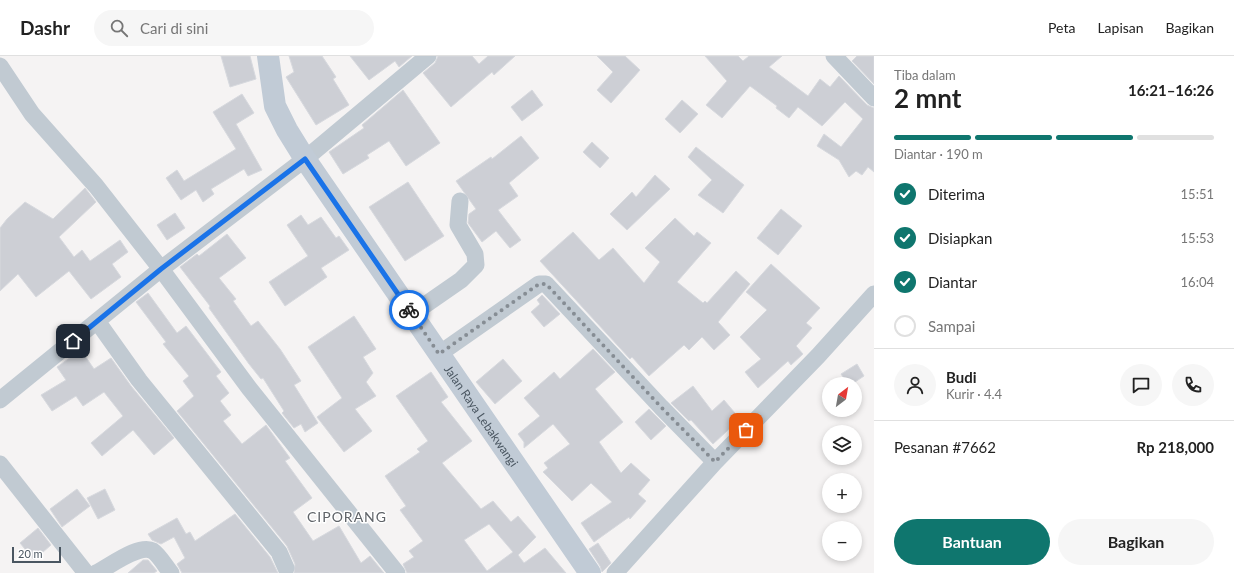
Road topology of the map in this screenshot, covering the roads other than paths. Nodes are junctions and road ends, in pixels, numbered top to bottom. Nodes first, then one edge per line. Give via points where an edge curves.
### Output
1 (268, 56) edge
2 (428, 56) edge
3 (834, 56) edge
4 (0, 66) edge
5 (874, 98) edge
6 (305, 159) junction
7 (460, 201) dead end
8 (161, 269) junction
9 (874, 294) edge
10 (412, 314) junction
11 (97, 321) junction
12 (439, 354) junction
13 (0, 400) edge
14 (715, 462) junction
15 (0, 464) edge
16 (283, 571) edge
17 (86, 573) edge
18 (96, 573) edge
19 (171, 573) edge
20 (397, 573) edge
21 (590, 573) edge
22 (615, 573) edge

1 - 6 main road, Jalan Raya Lebakwangi via 276,106
2 - 6 street
3 - 5 street
4 - 8 street via 32,114 96,186
6 - 8 street
6 - 10 main road, Jalan Raya Lebakwangi
7 - 10 street via 458,225 475,254 476,265 461,280
8 - 11 street
8 - 20 street via 249,388
9 - 14 street
10 - 12 main road, Jalan Raya Lebakwangi
11 - 13 street
11 - 16 street via 139,380 279,552
12 - 14 street via 539,284 546,284
12 - 21 main road, Jalan Raya Lebakwangi
14 - 22 street
15 - 17 street
18 - 19 street via 143,549 153,551

